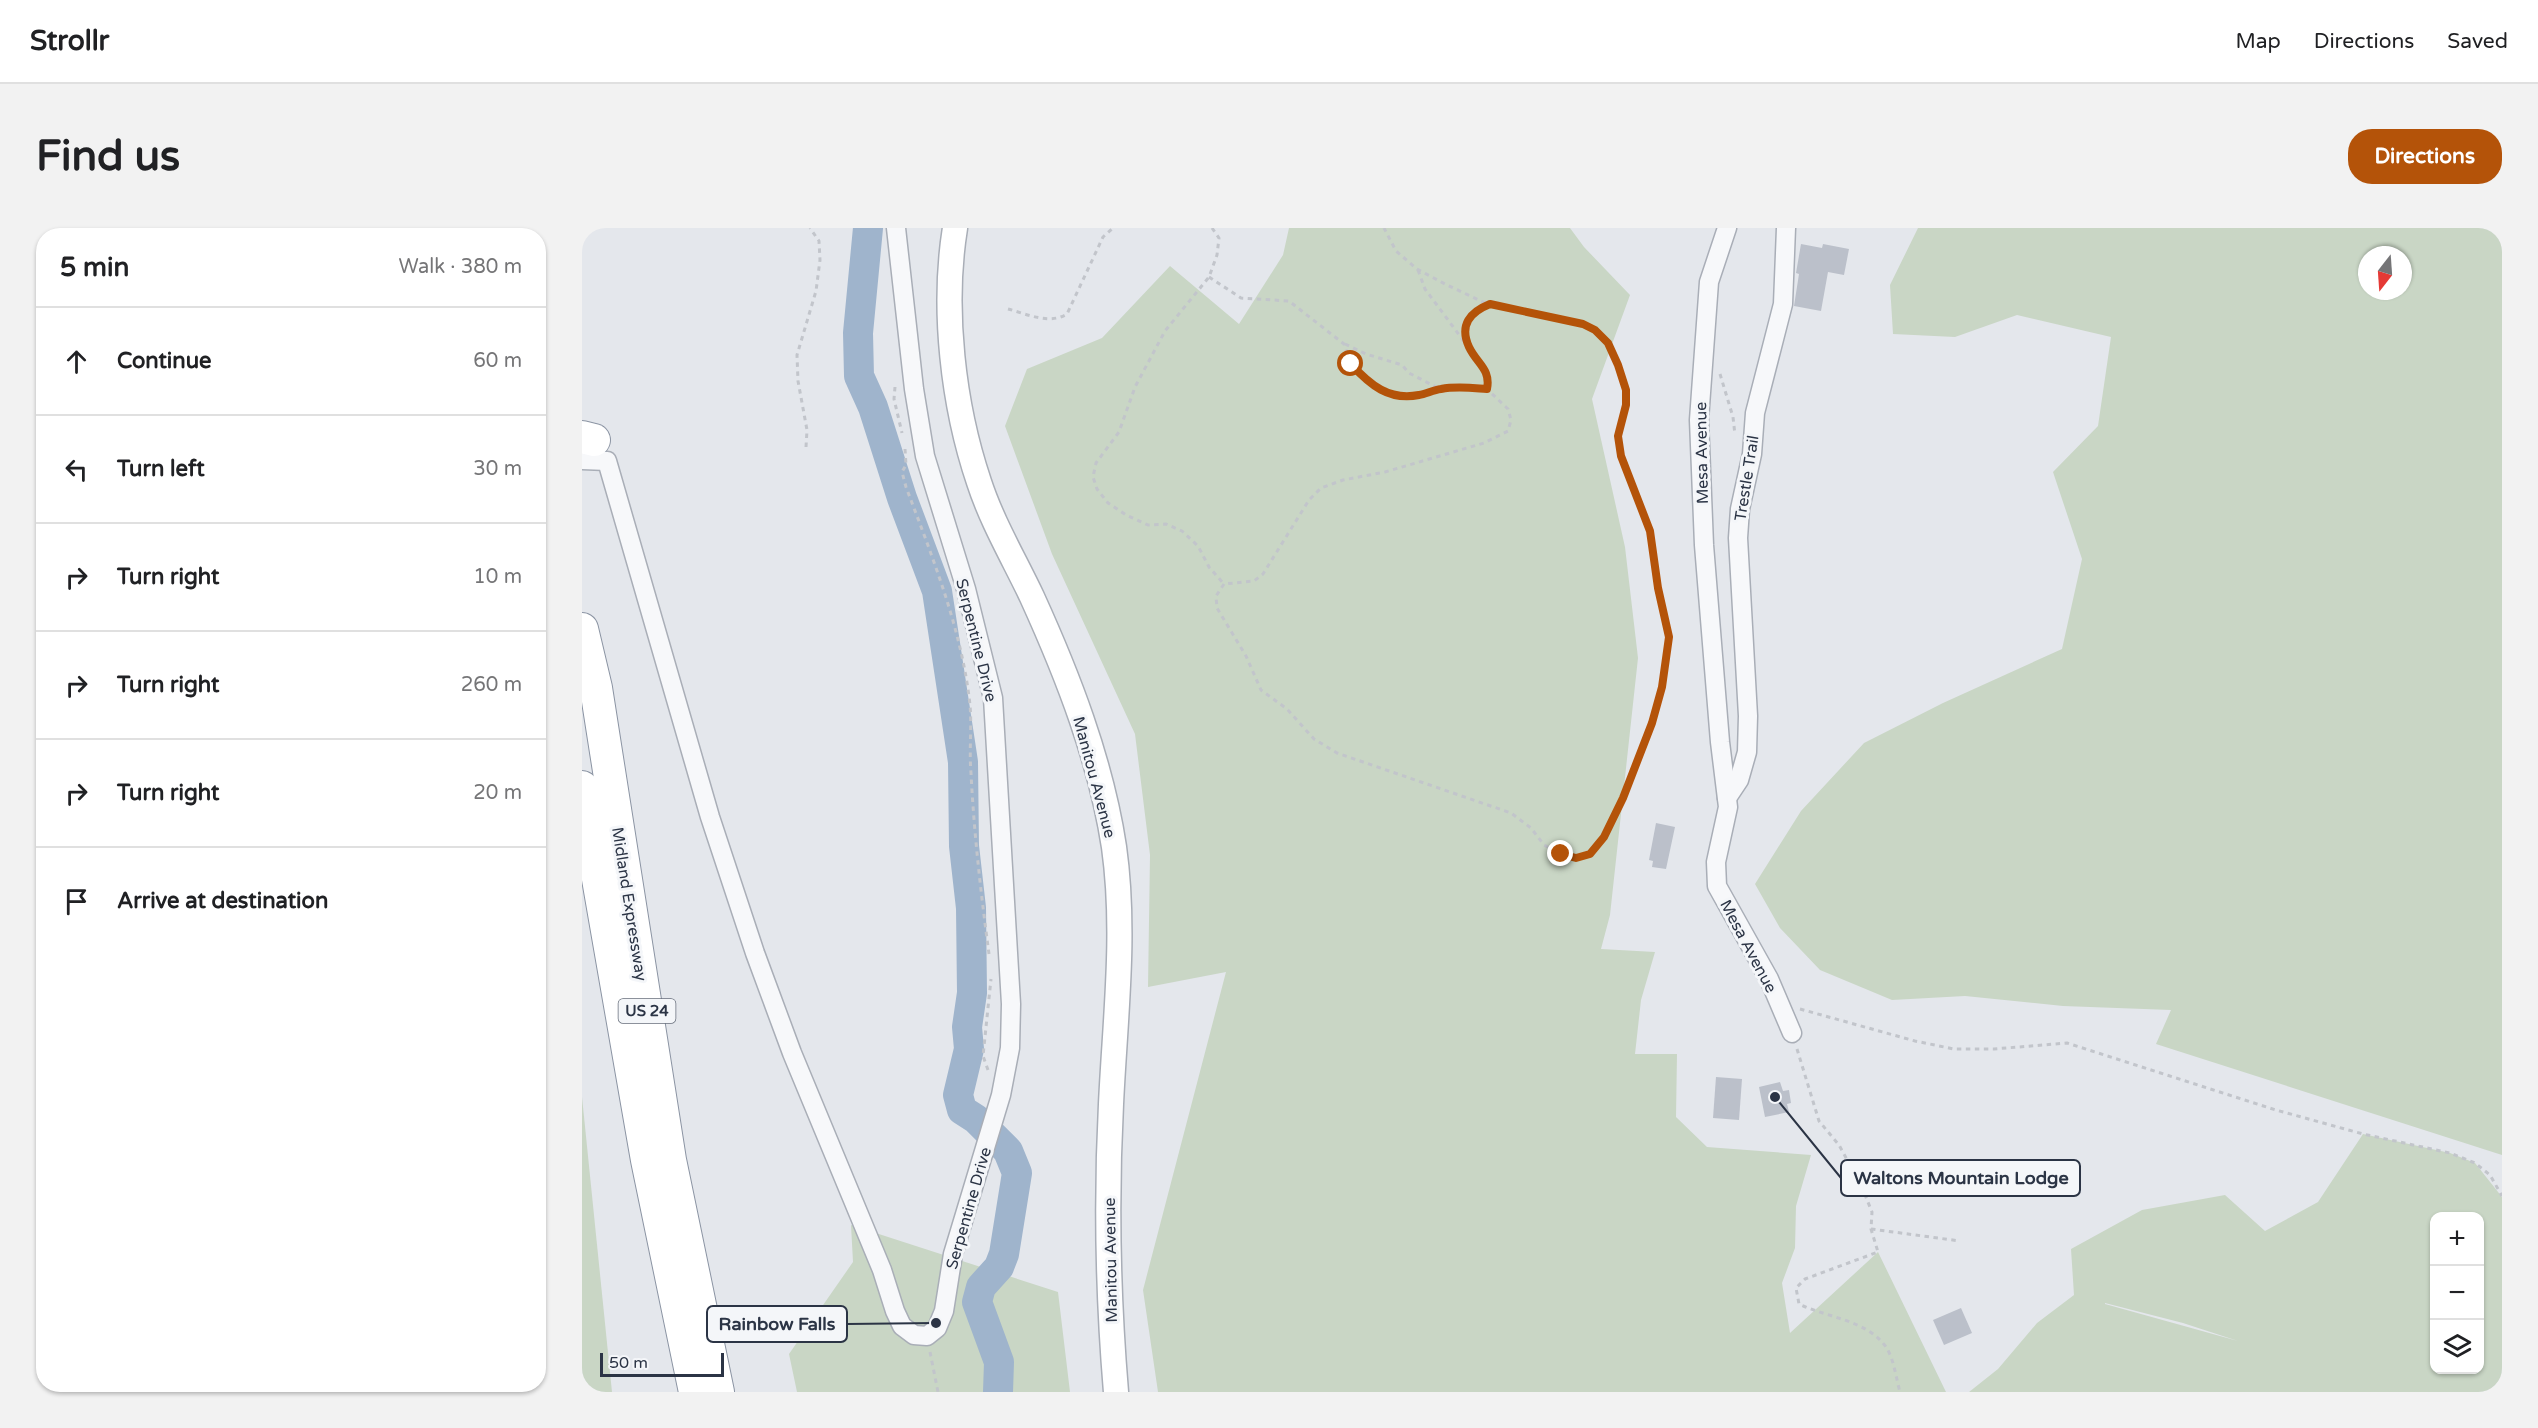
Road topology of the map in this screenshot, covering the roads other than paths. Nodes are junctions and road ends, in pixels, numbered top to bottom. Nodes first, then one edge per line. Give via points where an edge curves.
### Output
1 (896, 228) edge
2 (946, 228) edge
3 (955, 228) edge
4 (1727, 228) edge
5 (1786, 228) edge
6 (950, 257) junction
7 (589, 444) edge
8 (582, 629) edge
9 (582, 787) edge
10 (1727, 798) junction
11 (1792, 1033) road end
12 (695, 1392) edge
13 (718, 1392) edge
14 (1116, 1392) edge

1 - 7 street, Serpentine Drive via 925,456 966,589 993,698 1011,1004 1010,1048 1001,1095 953,1254 944,1311 937,1328 927,1336 914,1335 902,1326 792,1053 755,953
2 - 6 main road, Manitou Avenue
3 - 6 main road, Manitou Avenue
4 - 10 street, Mesa Avenue via 1708,282 1699,420 1719,742
5 - 10 street, Trestle Trail via 1783,304 1755,413 1752,453 1740,508 1747,752 1739,780
6 - 14 main road, Manitou Avenue via 954,364 965,435 980,484 1047,630 1076,708 1098,775 1114,849 1119,918 1109,1187 1111,1336
8 - 13 highway, Midland Expressway / US 24 via 596,687 670,1160
9 - 12 highway, Midland Expressway / US 24 via 647,1160
10 - 11 street, Mesa Avenue via 1716,862 1717,886

